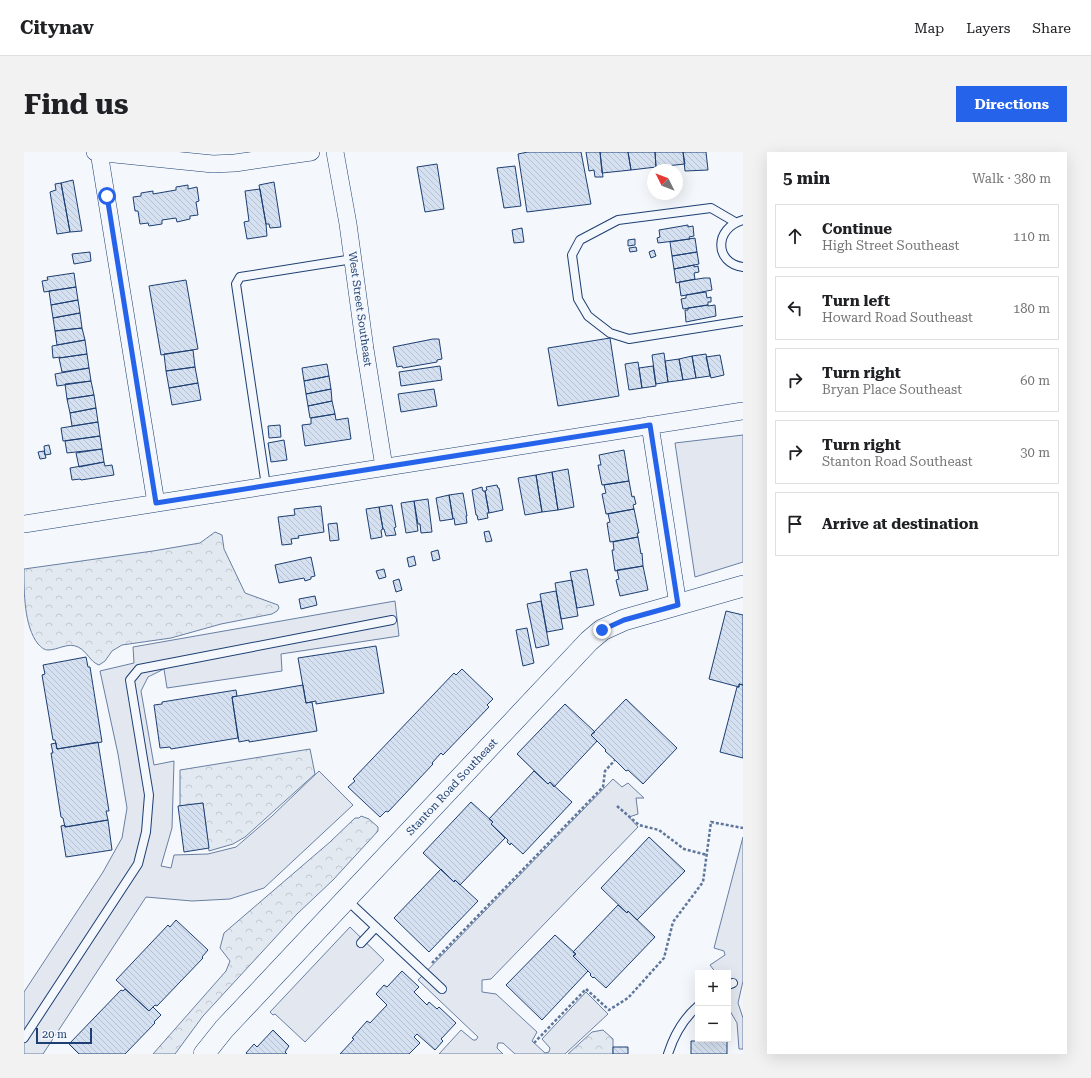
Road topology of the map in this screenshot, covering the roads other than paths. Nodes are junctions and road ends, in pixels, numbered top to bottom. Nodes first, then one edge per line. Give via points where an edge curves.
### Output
1 (95, 152) edge
2 (99, 152) edge
3 (311, 152) edge
4 (335, 152) edge
5 (290, 154) edge
6 (743, 220) edge
7 (735, 222) junction
8 (353, 259) junction
9 (743, 267) edge
10 (743, 321) edge
11 (743, 411) edge
12 (650, 425) junction
13 (384, 467) junction
14 (266, 486) junction
15 (156, 503) junction
16 (24, 524) edge
17 (743, 586) edge
18 (678, 605) junction
19 (392, 620) dead end
20 (346, 900) junction
21 (376, 927) junction
22 (361, 943) dead end
23 (442, 989) dead end
24 (695, 1009) edge
25 (24, 1038) edge
26 (204, 1054) edge
27 (668, 1054) edge

1 - 2 street
2 - 5 street via 214,164
2 - 15 street
3 - 5 street
4 - 8 street, West Street Southeast
6 - 7 lane
7 - 9 lane via 722,236 721,245 723,254 729,261
7 - 10 lane via 711,208 618,220 580,240 572,255 578,299 588,316 610,333 629,339
8 - 13 street, West Street Southeast
8 - 14 lane via 240,277 236,284
11 - 12 street
12 - 13 street
12 - 18 street
13 - 14 street
14 - 15 street
15 - 16 street
17 - 18 street, Stanton Road Southeast
18 - 20 street, Stanton Road Southeast via 613,624 589,641
19 - 25 lane via 139,669 130,680 149,795 146,832 138,864
20 - 21 lane
20 - 26 street, Stanton Road Southeast via 224,1028
21 - 22 lane
21 - 23 lane
24 - 27 lane via 677,1031

